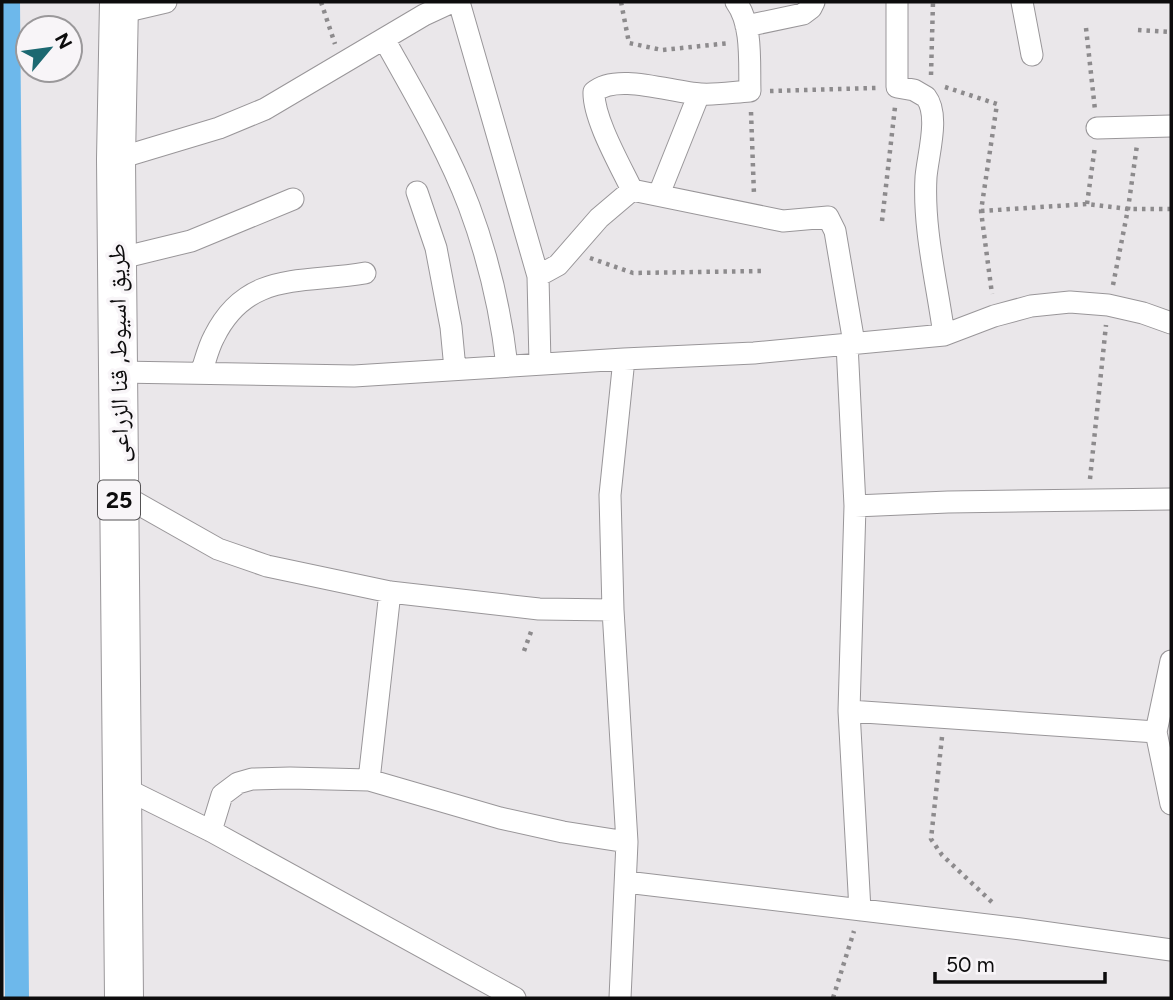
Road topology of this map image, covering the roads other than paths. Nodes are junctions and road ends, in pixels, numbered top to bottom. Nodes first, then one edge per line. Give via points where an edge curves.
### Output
1 (166, 2) edge
2 (453, 2) edge
3 (459, 2) edge
4 (736, 2) edge
5 (814, 2) edge
6 (897, 2) edge
7 (1022, 2) edge
8 (119, 7) edge
9 (747, 33) junction
10 (384, 39) junction
11 (1032, 55) dead end
12 (699, 94) junction
13 (1171, 126) edge
14 (1097, 128) road end
15 (116, 159) junction
16 (632, 190) junction
17 (417, 192) dead end
18 (659, 194) junction
19 (293, 199) dead end
20 (117, 259) junction
21 (365, 273) dead end
22 (538, 276) junction
23 (1171, 323) edge
24 (944, 335) junction
25 (850, 344) junction
26 (624, 359) junction
27 (540, 364) junction
28 (507, 366) junction
29 (455, 369) junction
30 (118, 372) junction
31 (201, 373) junction
32 (119, 493) junction
33 (1171, 499) edge
34 (855, 506) junction
35 (390, 592) junction
36 (613, 610) junction
37 (1171, 661) edge
38 (1166, 706) edge
39 (849, 711) junction
40 (1156, 733) junction
41 (369, 780) junction
42 (122, 788) junction
43 (1171, 804) edge
44 (211, 831) junction
45 (627, 842) junction
46 (626, 882) junction
47 (860, 910) junction
48 (1171, 950) edge
49 (124, 998) edge
50 (515, 998) edge
51 (620, 998) edge

1 - 8 street
2 - 10 street
3 - 22 street
4 - 9 street
5 - 9 street via 803,14
6 - 24 street via 897,88 926,97 933,113 926,180 930,245
7 - 11 street
8 - 15 highway, طريق اسيوط, قنا الزراعى / 25
9 - 12 street via 750,92
10 - 15 street via 265,109
10 - 28 street via 469,205 503,326
12 - 16 street via 631,84 607,85 594,92 597,110
12 - 18 street
13 - 14 street
15 - 20 highway, طريق اسيوط, قنا الزراعى / 25
16 - 18 street
16 - 22 street via 599,218 558,265
17 - 29 street via 436,248
18 - 25 street via 783,221 830,220
19 - 20 street via 191,241
20 - 30 highway, طريق اسيوط, قنا الزراعى / 25
21 - 31 street via 266,286 249,294 228,314 213,338
22 - 27 street
23 - 24 street via 1108,305 1070,302 1031,306
24 - 25 street
25 - 26 street
25 - 34 street
26 - 27 street
26 - 36 street via 610,495
27 - 28 street
28 - 29 street
29 - 31 street via 354,376
30 - 31 street
30 - 32 highway, طريق اسيوط, قنا الزراعى / 25
32 - 35 street via 218,549 267,566
32 - 42 highway, طريق اسيوط, قنا الزراعى / 25
33 - 34 street
34 - 39 street
35 - 36 street via 539,609
35 - 41 street
36 - 45 street
37 - 38 street
38 - 40 street
39 - 40 street
39 - 47 street
40 - 43 street
41 - 44 street via 238,783 222,795
41 - 45 street via 500,818
42 - 44 street
42 - 49 highway, طريق اسيوط, قنا الزراعى / 25
44 - 50 street
45 - 46 street
46 - 47 street
46 - 51 street
47 - 48 street

